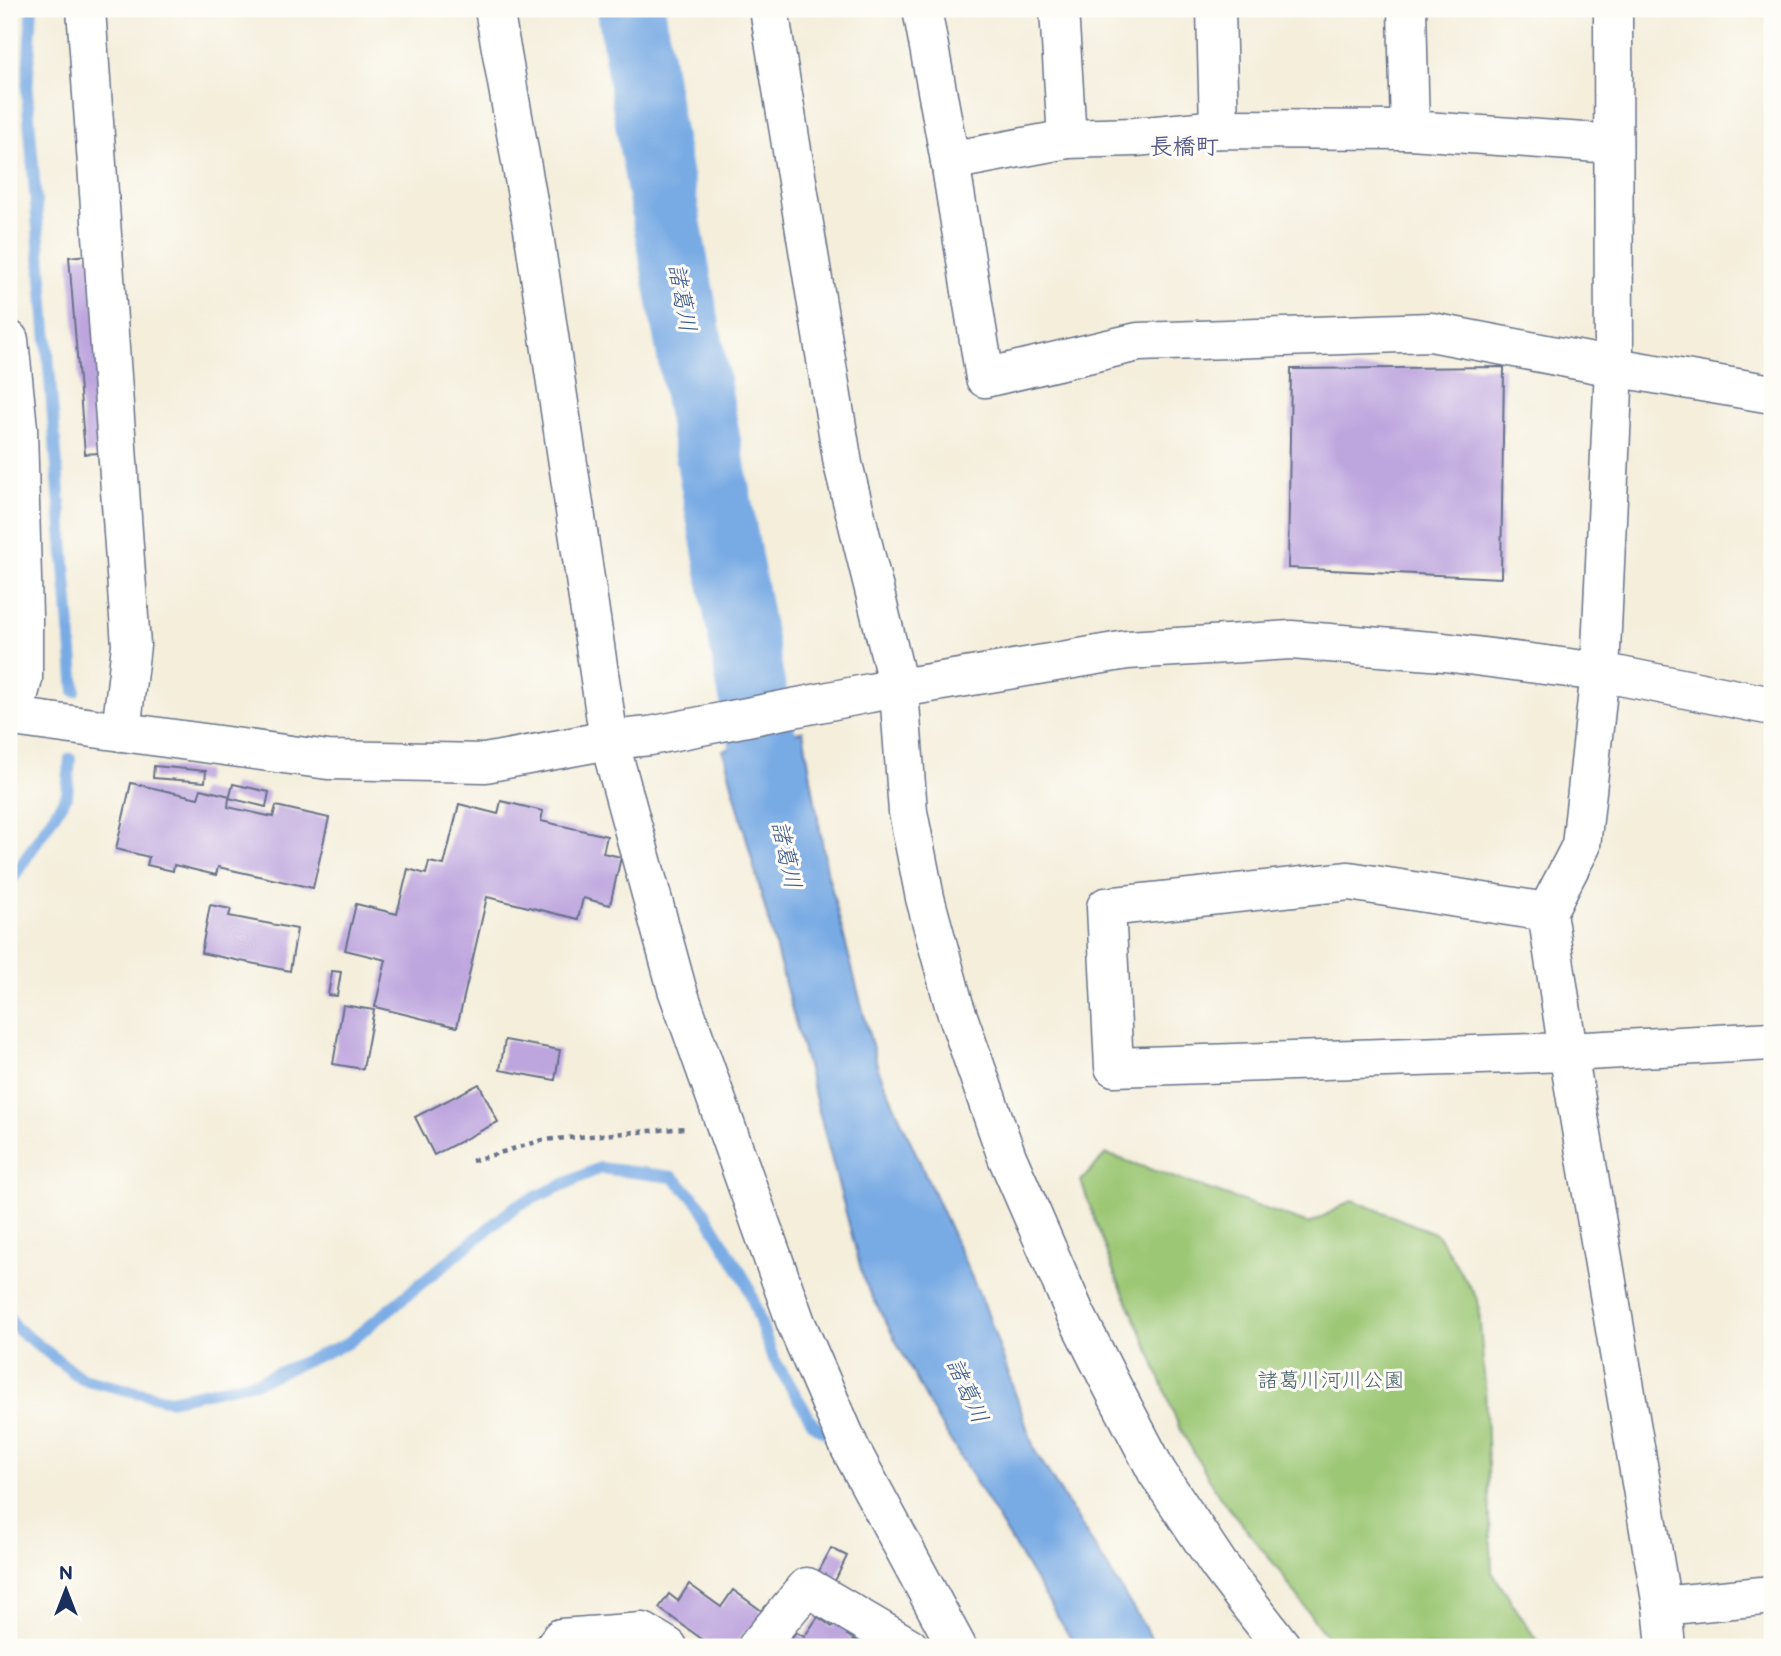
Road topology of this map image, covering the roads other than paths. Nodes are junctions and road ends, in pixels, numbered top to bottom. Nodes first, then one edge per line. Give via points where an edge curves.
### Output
1 (86, 9) edge
2 (494, 9) edge
3 (769, 9) edge
4 (922, 9) edge
5 (1059, 9) edge
6 (1216, 9) edge
7 (1408, 9) edge
8 (1613, 9) edge
9 (1220, 129) junction
10 (1410, 130) junction
11 (1067, 139) junction
12 (1613, 144) junction
13 (950, 161) junction
14 (9, 340) edge
15 (1614, 368) junction
16 (1772, 394) edge
17 (1600, 672) junction
18 (885, 691) junction
19 (1772, 706) edge
20 (11, 721) edge
21 (121, 732) junction
22 (609, 740) junction
23 (1547, 912) junction
24 (1772, 1041) edge
25 (1568, 1052) junction
26 (1772, 1595) edge
27 (1662, 1606) junction
28 (554, 1647) edge
29 (668, 1647) edge
30 (757, 1647) edge
31 (909, 1647) edge
32 (957, 1647) edge
33 (1282, 1647) edge
34 (1666, 1647) edge

1 - 21 street via 131,645
2 - 22 street via 534,235
3 - 18 street
4 - 13 street
5 - 11 street
6 - 9 street
7 - 10 street
8 - 12 street
9 - 10 street
9 - 11 street
10 - 12 street
11 - 13 street
12 - 15 street
13 - 15 street via 985,378 1138,342 1431,332
14 - 20 street via 18,428 23,616 23,680
15 - 16 street
15 - 17 street
17 - 18 street via 1444,652 1291,640 1127,650
17 - 19 street
17 - 23 street via 1581,846
18 - 22 street
18 - 33 street via 925,898 954,1005 1007,1157 1075,1314 1157,1472 1219,1565
20 - 21 street
21 - 22 street via 328,760 472,763
22 - 32 street via 677,989 796,1323 850,1448
23 - 25 street
23 - 25 street via 1349,881 1106,907 1114,1067
24 - 25 street
25 - 27 street
26 - 27 street
27 - 34 street
28 - 29 street via 561,1638 643,1632
30 - 31 street via 807,1587

